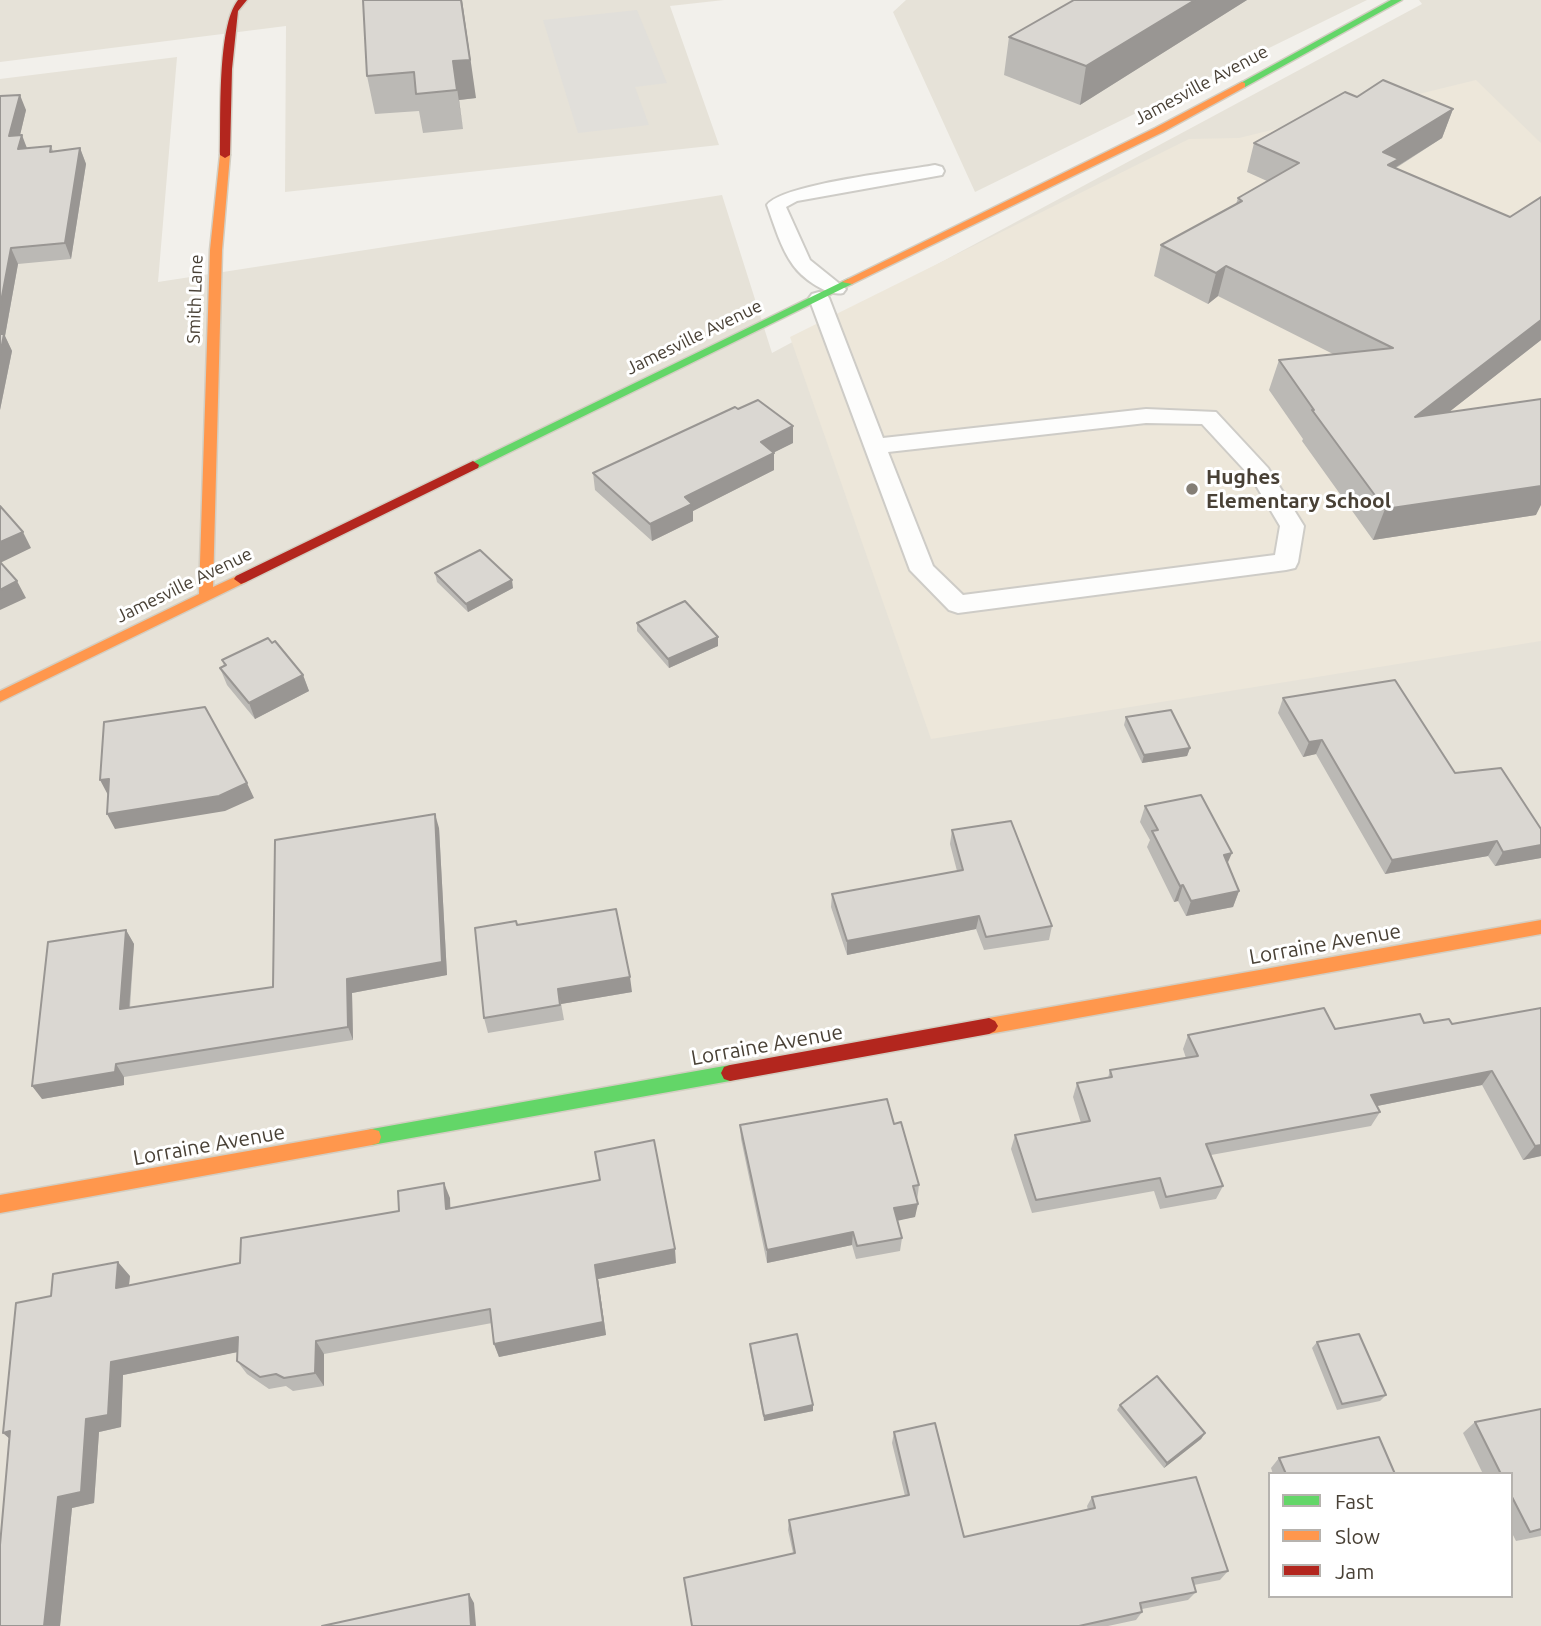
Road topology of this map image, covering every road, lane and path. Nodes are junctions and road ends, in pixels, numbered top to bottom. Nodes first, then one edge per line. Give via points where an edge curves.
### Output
1 (1398, 0) edge
2 (239, 2) edge
3 (935, 172) dead end
4 (827, 294) junction
5 (875, 446) junction
6 (206, 595) junction
7 (0, 697) edge
8 (1541, 926) edge
9 (0, 1204) edge

1 - 4 street, Jamesville Avenue via 1159,130
2 - 6 street, Smith Lane via 227,69 216,250
3 - 4 lane via 792,196 776,205 801,263
4 - 5 lane
4 - 6 street, Jamesville Avenue
5 - 5 lane via 922,570 958,604 1286,562 1292,526 1260,472 1208,418 1146,416
6 - 7 street, Jamesville Avenue
8 - 9 street, Lorraine Avenue

